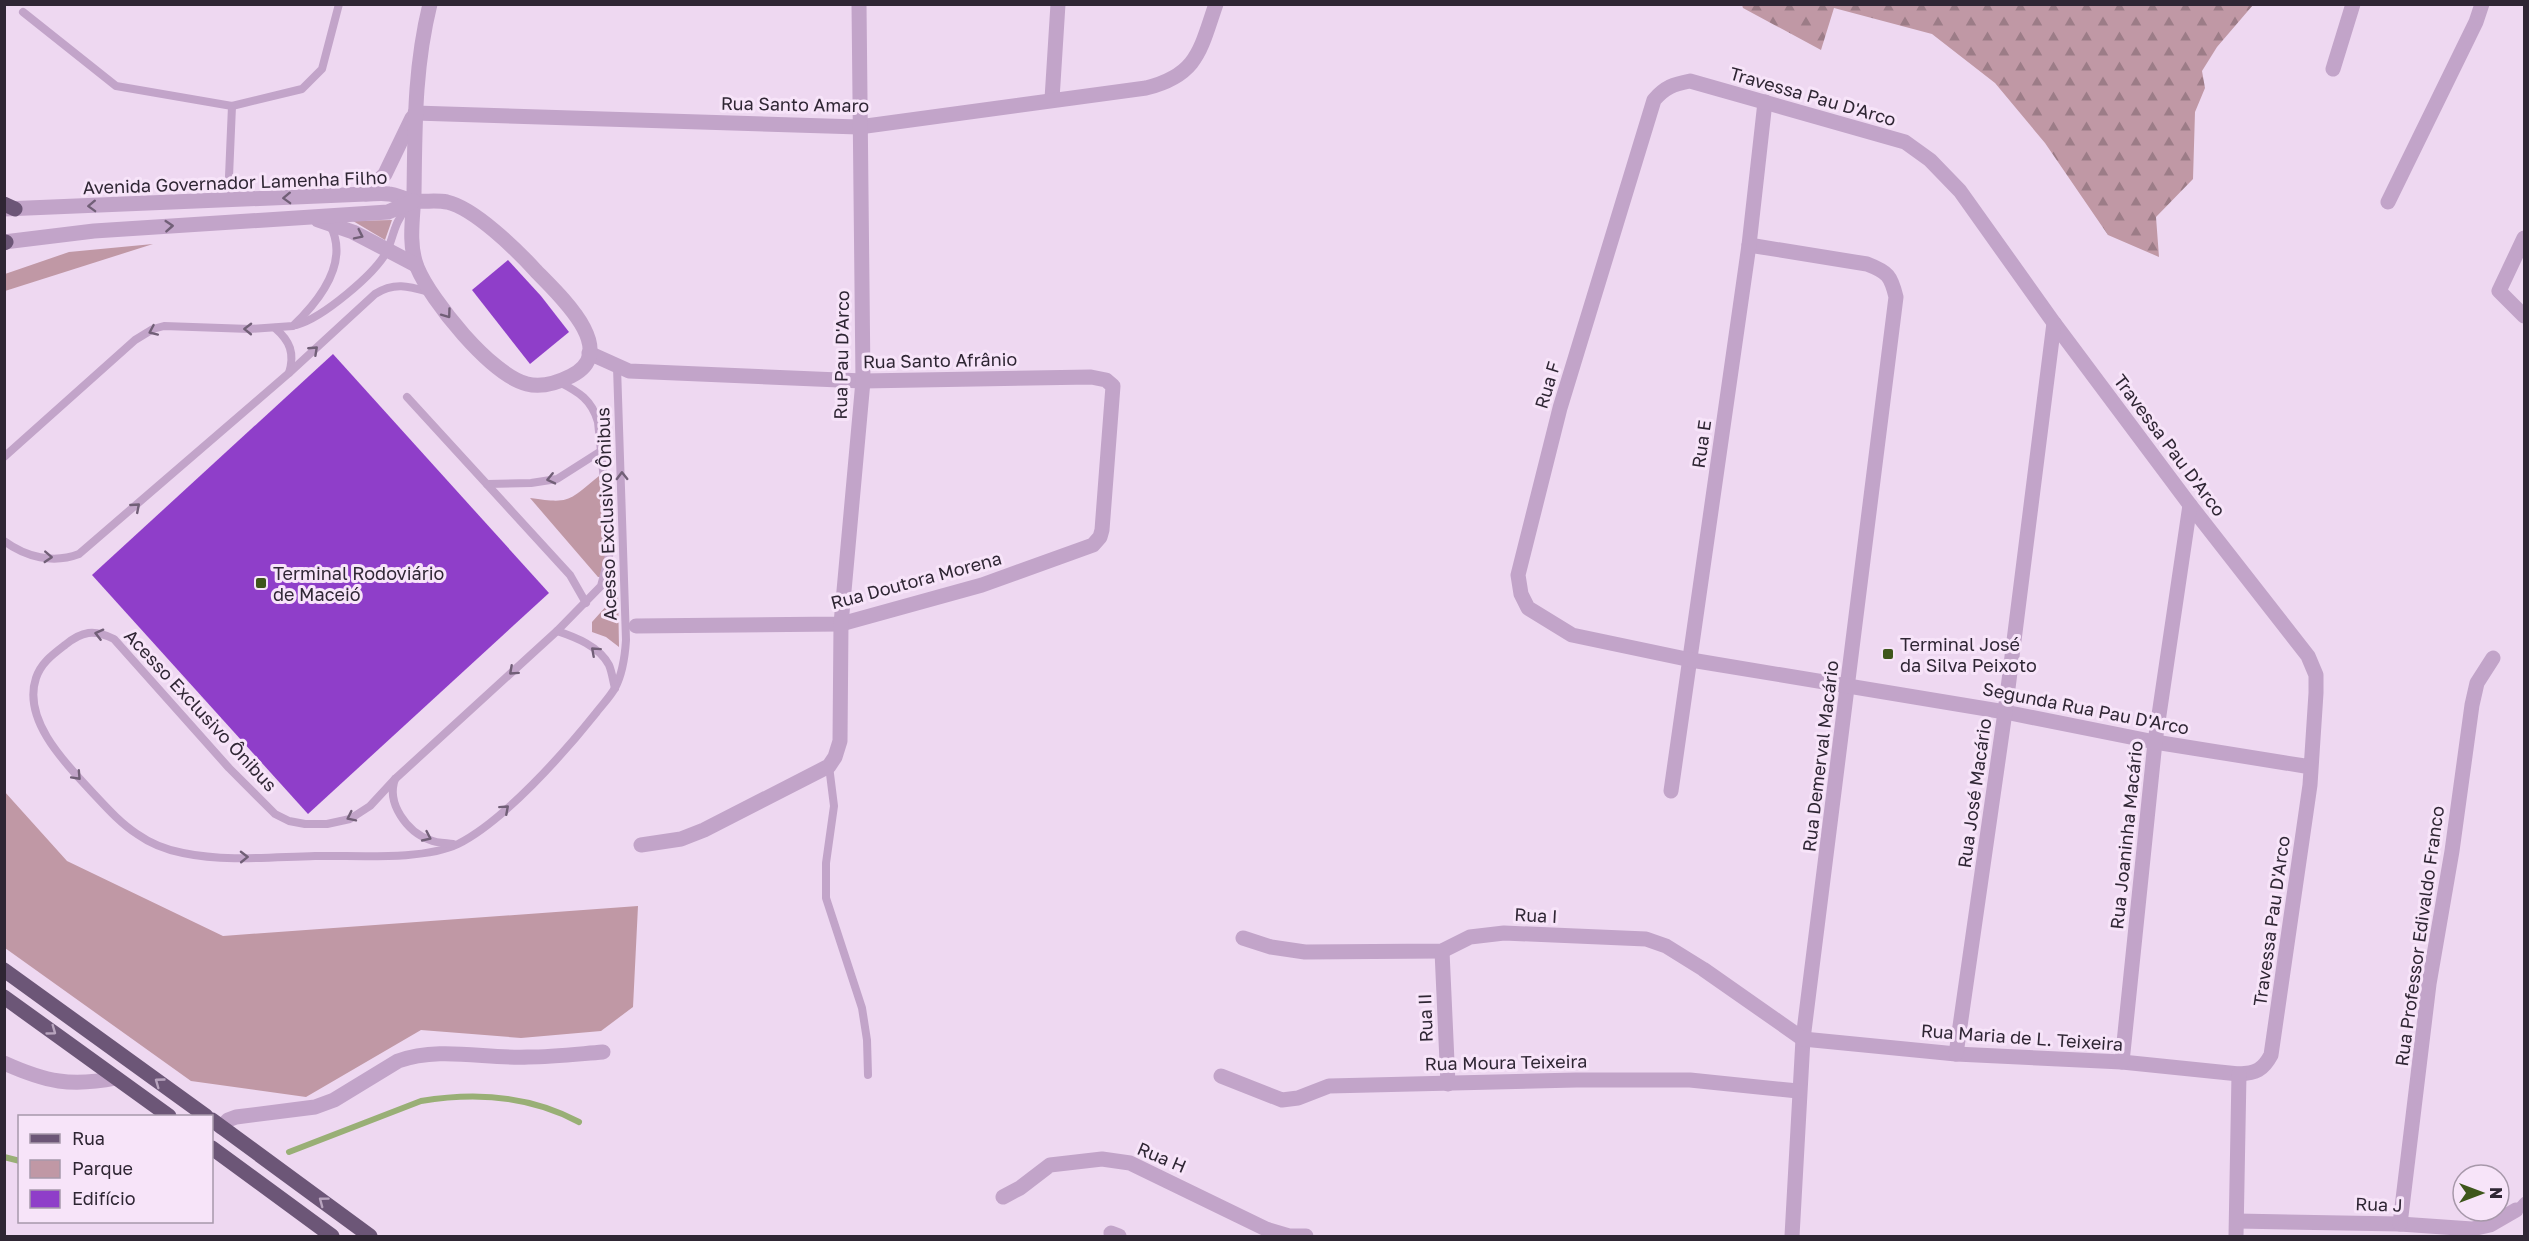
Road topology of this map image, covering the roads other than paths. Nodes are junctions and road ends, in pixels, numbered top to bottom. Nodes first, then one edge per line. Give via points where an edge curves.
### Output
1 (339, 4) edge
2 (430, 4) edge
3 (859, 4) edge
4 (1058, 4) edge
5 (1216, 4) edge
6 (2353, 4) edge
7 (2482, 4) edge
8 (23, 12) dead end
9 (2333, 69) dead end
10 (1052, 99) junction
11 (1765, 102) junction
12 (232, 106) junction
13 (415, 113) junction
14 (1647, 126) joint
15 (860, 127) junction
16 (366, 194) junction
17 (228, 200) junction
18 (414, 201) junction
19 (437, 201) junction
20 (2388, 202) dead end
21 (8, 208) edge
22 (304, 217) junction
23 (328, 223) junction
24 (412, 226) junction
25 (2524, 238) edge
26 (5, 242) edge
27 (1749, 245) junction
28 (387, 250) junction
29 (416, 265) junction
30 (432, 293) junction
31 (2524, 316) edge
32 (2054, 323) junction
33 (293, 326) junction
34 (275, 328) junction
35 (589, 353) junction
36 (617, 367) junction
37 (289, 373) junction
38 (863, 381) junction
39 (559, 382) junction
40 (407, 397) dead end
41 (601, 451) junction
42 (4, 457) edge
43 (487, 484) junction
44 (2190, 505) junction
45 (4, 541) edge
46 (1093, 545) joint
47 (586, 603) junction
48 (842, 624) junction
49 (636, 626) dead end
50 (556, 631) junction
51 (1572, 635) joint
52 (2493, 658) dead end
53 (1691, 660) junction
54 (1848, 687) junction
55 (615, 688) junction
56 (2005, 712) junction
57 (2155, 742) junction
58 (829, 766) junction
59 (2311, 767) junction
60 (395, 779) junction
61 (1671, 791) dead end
62 (458, 844) junction
63 (641, 845) dead end
64 (1243, 938) dead end
65 (1442, 951) junction
66 (4, 970) edge
67 (4, 996) edge
68 (1803, 1039) junction
69 (603, 1052) dead end
70 (1956, 1054) junction
71 (2122, 1062) junction
72 (4, 1063) edge
73 (2239, 1074) junction
74 (868, 1075) dead end
75 (1221, 1076) dead end
76 (116, 1078) junction
77 (1448, 1084) junction
78 (1798, 1091) junction
79 (168, 1115) edge
80 (205, 1115) edge
81 (216, 1124) edge
82 (213, 1149) edge
83 (1003, 1197) dead end
84 (2520, 1205) edge
85 (2237, 1221) junction
86 (2400, 1224) junction
87 (332, 1236) edge
88 (370, 1236) edge
89 (1306, 1236) edge
90 (1792, 1236) edge
91 (2236, 1236) edge

1 - 12 lane via 322,69 302,89
2 - 13 street via 418,64
3 - 15 street, Rua Pau D'Arco
4 - 10 street
5 - 10 street, Rua Santo Amaro via 1197,57 1183,73 1159,85
6 - 9 street
7 - 20 street
8 - 12 lane via 116,86
10 - 15 street, Rua Santo Amaro
11 - 14 street, Travessa Pau D'Arco via 1690,81 1678,83 1661,91 1654,100
11 - 27 street, Rua E
11 - 32 street, Travessa Pau D'Arco via 1905,142 1930,160 1960,191
12 - 17 lane
13 - 15 street, Rua Santo Amaro
13 - 16 street via 385,174
13 - 18 street
14 - 51 street, Rua F via 1560,408 1518,575 1528,608
15 - 38 street, Rua Pau D'Arco
16 -> 17 street, Avenida Governador Lamenha Filho
16 - 18 street, Avenida Governador Lamenha Filho via 389,194
17 -> 21 street, Avenida Governador Lamenha Filho
18 - 19 street
18 - 22 street, Avenida Governador Lamenha Filho via 388,212
18 - 24 street
18 - 28 lane via 400,216
19 - 24 street
19 - 35 street via 458,207 497,233 525,259 581,321
22 - 23 street
26 -> 22 street, Avenida Governador Lamenha Filho via 94,231
23 -> 28 street
23 - 33 lane via 336,243 333,270 324,290
24 - 29 street
25 - 31 street via 2499,291
27 - 53 street, Rua E
27 - 54 street, Rua Demerval Macário via 1867,264 1883,270 1892,281 1896,297
28 - 29 street
28 - 33 lane via 372,272 317,316
29 - 30 street
37 -> 30 lane via 383,289 400,285
30 -> 39 street via 472,345 512,378 542,386
32 - 44 street, Travessa Pau D'Arco
32 - 56 street, Rua José Macário
33 - 34 lane
34 - 37 lane via 290,344 293,360
34 -> 42 lane via 164,326 153,330 135,340
35 - 36 street, Rua Santo Afrânio
35 - 39 street via 586,363 575,374
36 - 38 street, Rua Santo Afrânio via 628,371
55 -> 36 lane, Acesso Exclusivo Ônibus via 627,640
45 -> 37 lane via 33,557 79,554
38 - 46 street, Rua Santo Afrânio via 1091,377 1106,380 1113,386 1102,530
38 - 48 street, Rua Pau D'Arco
39 - 41 lane, Acesso Exclusivo Ônibus via 592,404
40 - 43 lane, Acesso Exclusivo Ônibus
41 -> 43 lane, Acesso Exclusivo Ônibus via 557,479
41 - 47 lane, Acesso Exclusivo Ônibus via 611,548 601,586
43 - 47 lane, Acesso Exclusivo Ônibus via 570,576
44 - 57 street, Rua Joaninha Macário
44 - 59 street, Travessa Pau D'Arco via 2308,656 2316,675
46 - 48 street, Rua Doutora Morena via 982,585
47 - 50 lane, Acesso Exclusivo Ônibus
48 - 49 street, Rua Doutora Morena
48 - 58 street, Rua Pau D'Arco via 840,741
55 -> 50 lane via 608,663 597,651 578,638
50 -> 60 lane, Acesso Exclusivo Ônibus
51 - 53 street, Segunda Rua Pau D'Arco
52 - 86 street, Rua Professor Edivaldo Franco via 2477,683 2472,705 2429,984
53 - 54 street, Segunda Rua Pau D'Arco
53 - 61 street, Rua E
54 - 56 street, Segunda Rua Pau D'Arco
54 - 68 street, Rua Demerval Macário
62 -> 55 lane, Acesso Exclusivo Ônibus via 483,828 575,741
56 - 57 street, Segunda Rua Pau D'Arco
56 - 70 street, Rua José Macário
57 - 59 street, Segunda Rua Pau D'Arco
57 - 71 street, Rua Joaninha Macário
58 - 63 street via 704,830 681,839
58 - 74 lane via 834,806 825,863 826,898 862,1008
59 - 73 street, Travessa Pau D'Arco via 2271,1055 2264,1068
60 -> 62 lane via 393,799 412,829 430,840
60 -> 62 lane, Acesso Exclusivo Ônibus via 370,806 350,819 327,824 289,821 275,814 230,768 114,639 90,632 76,636 43,662 35,680 34,702 42,729 58,755 115,817 159,846 184,854 226,858 405,855
64 - 65 street, Rua I via 1305,952
65 - 68 street, Rua I via 1470,938 1504,933 1646,939 1666,946 1703,969
65 - 77 street, Rua II
80 -> 66 main road
67 -> 76 main road
68 - 70 street, Rua Maria de L. Teixeira
68 - 78 street, Rua Demerval Macário
69 - 81 street via 527,1057 409,1057 315,1107 236,1117
70 - 71 street, Rua Maria de L. Teixeira
71 - 73 street, Rua Maria de L. Teixeira
72 - 76 street via 54,1082 75,1084
73 - 85 street
75 - 77 street, Rua Moura Teixeira via 1282,1100 1329,1086
76 - 79 main road
77 - 78 street, Rua Moura Teixeira via 1690,1080
78 - 90 street, Rua Demerval Macário
88 -> 81 main road
82 - 87 main road
83 - 89 street, Rua H via 1050,1165 1102,1158 1130,1162 1266,1229
84 - 86 street, Rua J via 2490,1225 2472,1229
85 - 86 street, Rua J
85 - 91 street

